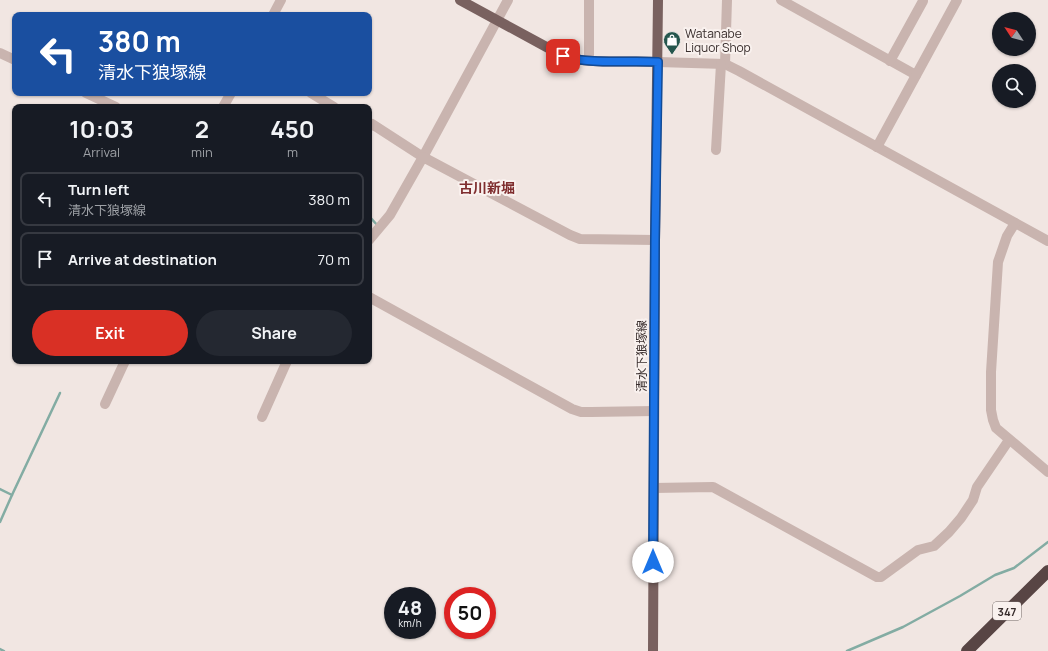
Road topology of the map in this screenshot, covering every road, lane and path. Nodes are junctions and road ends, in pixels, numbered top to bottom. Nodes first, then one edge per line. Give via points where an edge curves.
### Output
1 (281, 0) edge
2 (460, 0) edge
3 (508, 0) edge
4 (589, 0) edge
5 (658, 0) edge
6 (727, 0) edge
7 (781, 0) edge
8 (957, 0) edge
9 (923, 1) edge
10 (275, 12) edge
11 (497, 20) junction
12 (0, 53) edge
13 (12, 59) edge
14 (589, 61) junction
15 (890, 61) junction
16 (658, 62) junction
17 (723, 64) junction
18 (916, 75) junction
19 (92, 96) edge
20 (316, 96) edge
21 (110, 104) edge
22 (329, 104) edge
23 (372, 124) edge
24 (877, 147) junction
25 (716, 150) dead end
26 (423, 156) junction
27 (1015, 223) junction
28 (372, 236) edge
29 (655, 240) junction
30 (1048, 241) edge
31 (372, 299) edge
32 (124, 364) edge
33 (287, 364) edge
34 (105, 404) dead end
35 (654, 411) junction
36 (262, 416) dead end
37 (1009, 440) junction
38 (1048, 472) edge
39 (654, 488) junction
40 (1048, 571) edge
41 (653, 651) edge
42 (967, 651) edge

1 - 10 street
2 - 11 main road
3 - 11 street
4 - 14 street
5 - 16 main road, 清水下狼塚線
6 - 17 street
7 - 15 street
8 - 18 street
9 - 15 street
11 - 14 main road via 563,56
11 - 26 street
12 - 13 street
14 - 16 main road
15 - 18 street
16 - 17 street
16 - 29 main road, 清水下狼塚線
17 - 24 street
17 - 25 street
18 - 24 street
19 - 21 street
20 - 22 street
23 - 26 street
24 - 27 street
26 - 28 street via 390,215
26 - 29 street via 580,239
27 - 30 street
27 - 37 street via 1007,236 998,262 991,372 990,410 996,428
29 - 35 main road, 清水下狼塚線
31 - 35 street via 572,409 581,412
32 - 34 street
33 - 36 street
35 - 39 main road, 清水下狼塚線
37 - 38 street
37 - 39 street via 977,488 973,500 949,532 934,546 918,550 881,577 713,486
39 - 41 main road, 清水下狼塚線
40 - 42 highway, 347

